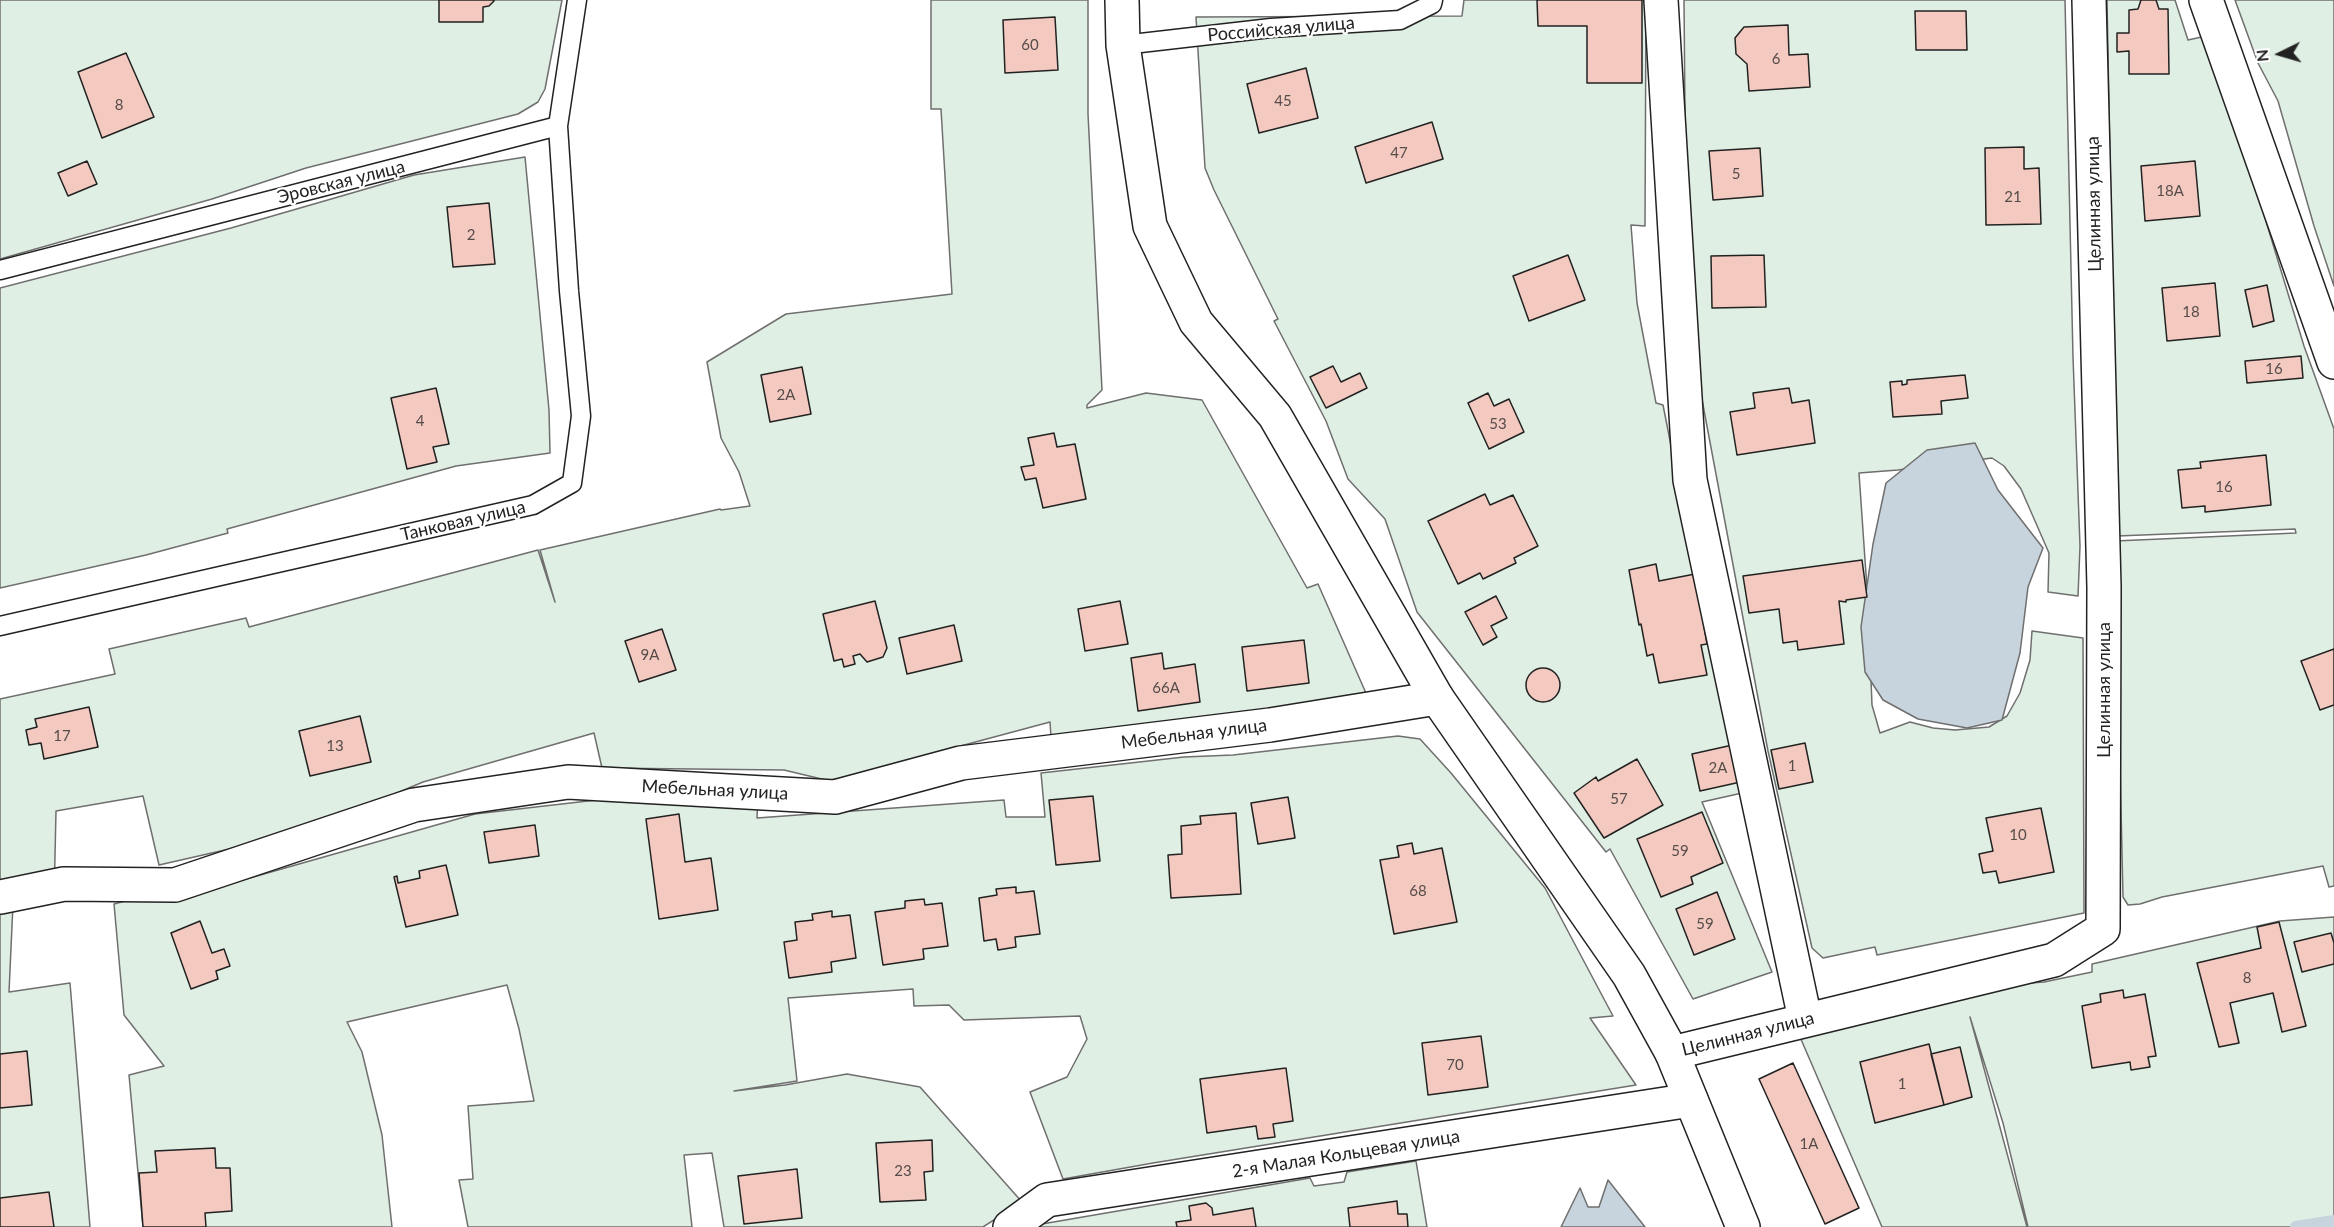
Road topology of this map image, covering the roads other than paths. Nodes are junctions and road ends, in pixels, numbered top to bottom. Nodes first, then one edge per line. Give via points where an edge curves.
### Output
1 (577, 0) edge
2 (1122, 0) edge
3 (1433, 0) edge
4 (1660, 0) edge
5 (2089, 0) edge
6 (2206, 0) edge
7 (1123, 45) junction
8 (558, 126) junction
9 (0, 270) edge
10 (2334, 362) edge
11 (0, 626) edge
12 (1437, 698) junction
13 (0, 897) edge
14 (1804, 1019) junction
15 (1672, 1053) junction
16 (1691, 1100) junction
17 (1010, 1227) edge
18 (1743, 1227) edge

1 - 8 lane
2 - 7 street
3 - 7 lane, Российская улица via 1400,20 1271,28
4 - 14 street via 1690,480
5 - 14 street, Целинная улица via 2104,587 2103,929 2054,960
6 - 10 street
7 - 12 street via 1150,226 1196,322 1275,416
8 - 9 lane, Эровская улица
8 - 11 lane, Танковая улица via 581,416 572,483 533,505
12 - 13 street, Мебельная улица via 1270,725 961,763 835,797 568,782 414,805 175,885 64,884
12 - 15 street via 1629,975
14 - 15 street, Целинная улица
15 - 16 street
16 - 17 street, 2-я Малая Кольцевая улица via 1047,1200
16 - 18 street

